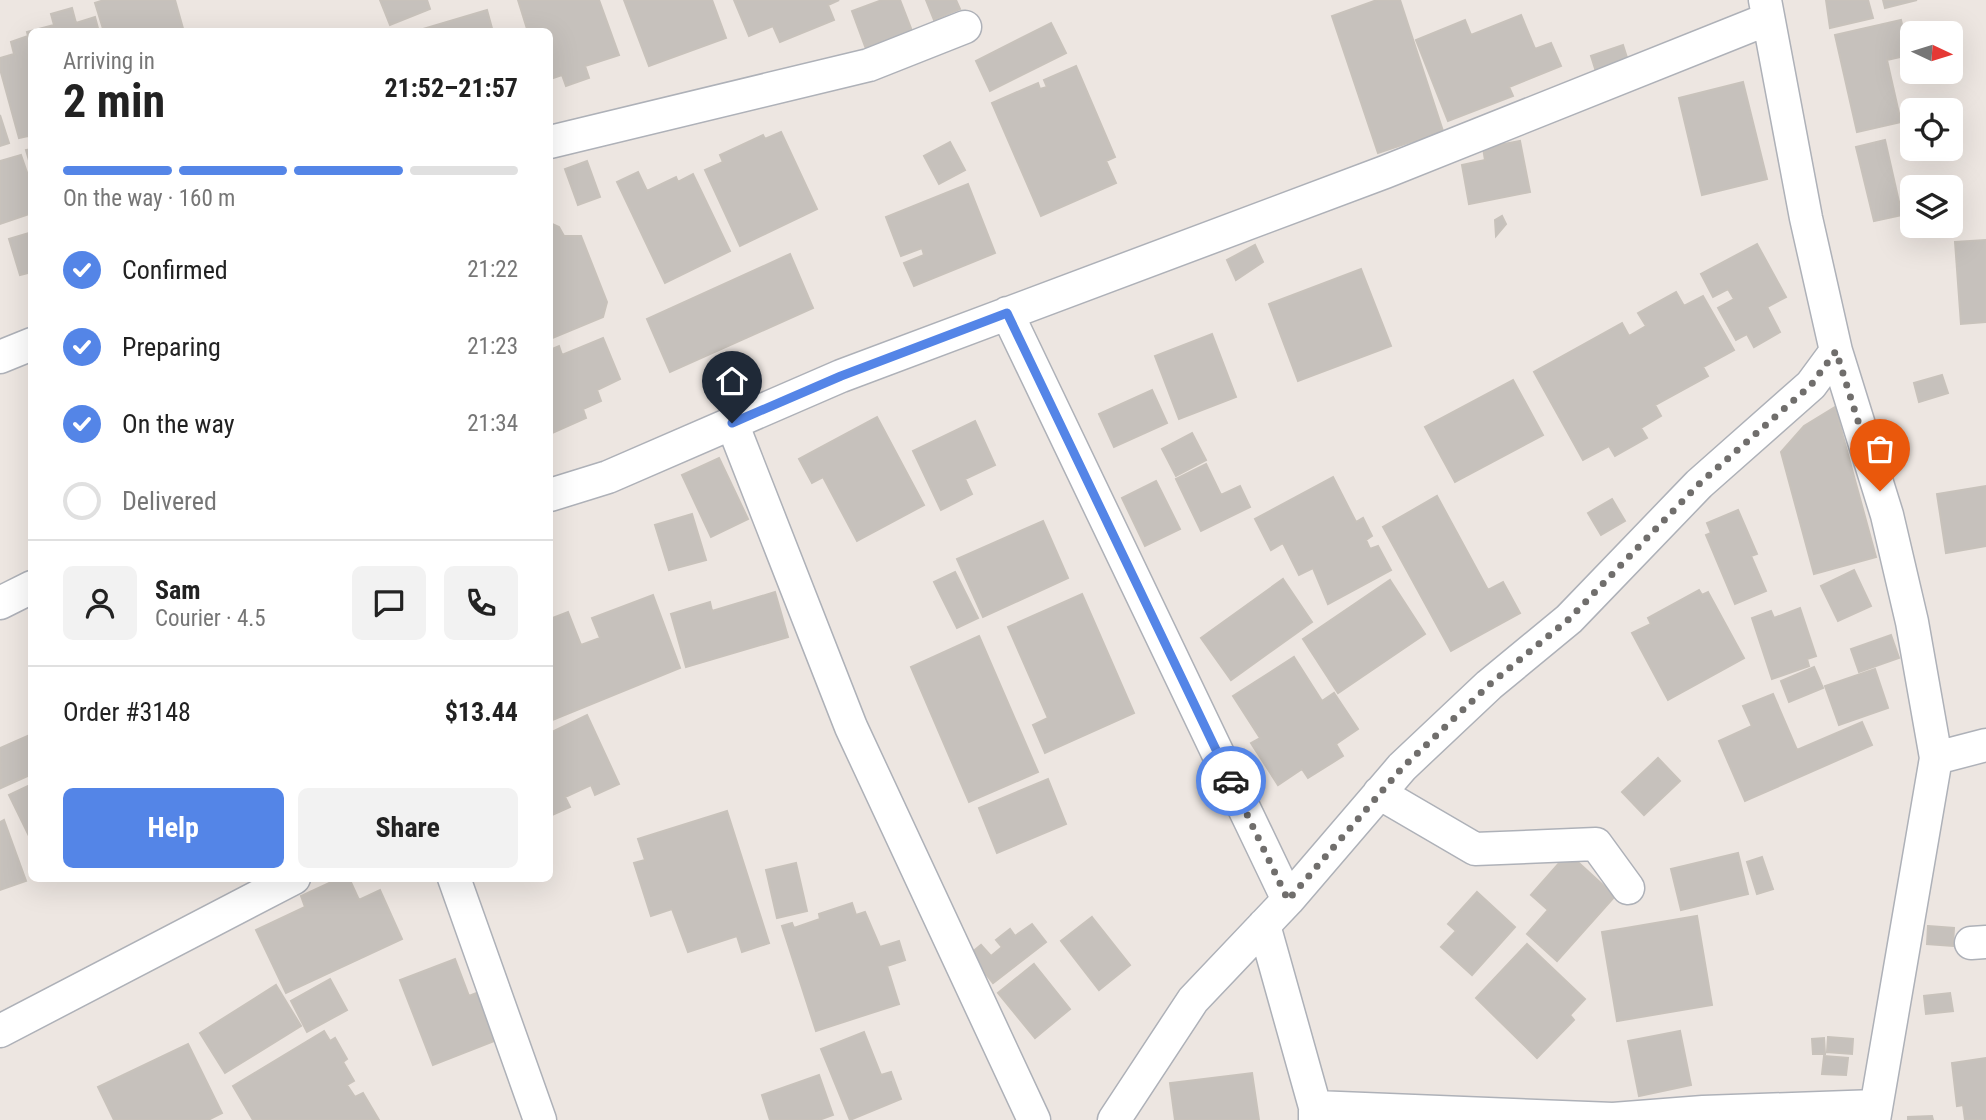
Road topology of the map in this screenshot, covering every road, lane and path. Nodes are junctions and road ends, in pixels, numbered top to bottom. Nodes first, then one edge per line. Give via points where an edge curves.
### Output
1 (1767, 9) edge
2 (965, 27) dead end
3 (553, 141) edge
4 (1007, 313) junction
5 (28, 346) edge
6 (1836, 351) junction
7 (0, 356) edge
8 (732, 423) junction
9 (553, 494) edge
10 (28, 589) edge
11 (0, 603) edge
12 (1986, 745) edge
13 (1936, 758) junction
14 (1379, 793) junction
15 (286, 882) edge
16 (455, 882) edge
17 (1629, 888) dead end
18 (1288, 900) junction
19 (1264, 925) junction
20 (0, 1031) edge
21 (1875, 1113) edge
22 (1315, 1114) edge
23 (531, 1116) edge
24 (1034, 1120) edge
25 (1114, 1120) edge

1 - 4 street via 1385,172
1 - 6 street
2 - 3 street via 869,65
4 - 8 street
4 - 18 street
5 - 7 street
6 - 13 street via 1887,515
6 - 14 street via 1811,385 1699,484 1569,619 1489,685
8 - 9 street via 608,477
8 - 24 street via 851,727
10 - 11 street
12 - 13 street
13 - 21 street
14 - 17 street via 1475,849 1596,844
14 - 18 street
15 - 20 street
16 - 23 street
18 - 19 street
19 - 22 street
19 - 25 street via 1193,1000
21 - 22 street via 1703,1112 1613,1119

